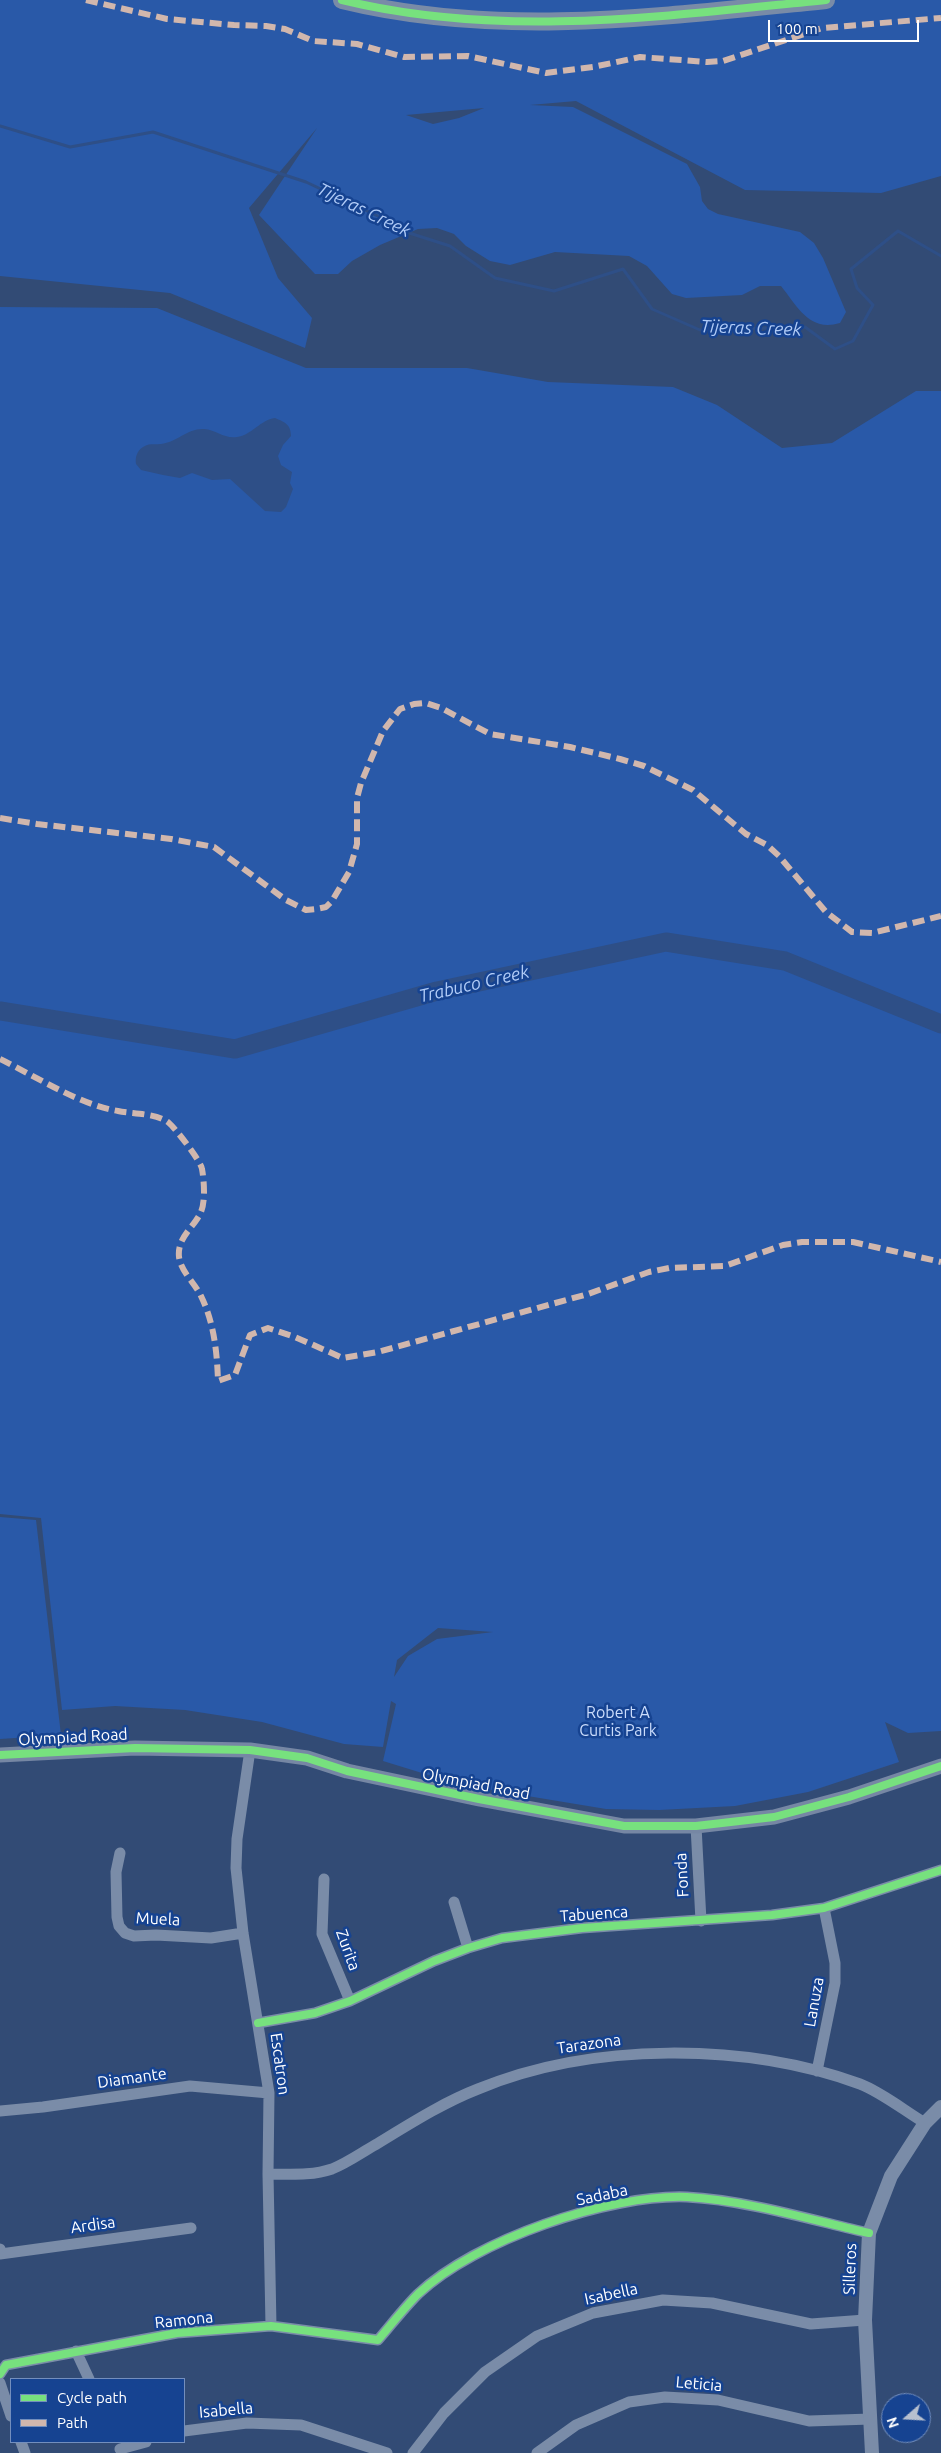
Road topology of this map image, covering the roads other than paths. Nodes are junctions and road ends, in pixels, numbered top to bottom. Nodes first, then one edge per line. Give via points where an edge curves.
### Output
1 (342, 0) edge
2 (826, 0) edge
3 (250, 1750) junction
4 (0, 1755) edge
5 (941, 1766) edge
6 (696, 1826) junction
7 (120, 1853) dead end
8 (941, 1870) edge
9 (324, 1879) dead end
10 (454, 1902) dead end
11 (824, 1908) junction
12 (701, 1921) junction
13 (242, 1933) junction
14 (468, 1948) junction
15 (350, 2001) junction
16 (258, 2024) junction
17 (817, 2071) junction
18 (269, 2093) junction
19 (941, 2107) edge
20 (0, 2111) edge
21 (925, 2123) junction
22 (268, 2174) junction
23 (191, 2228) dead end
24 (869, 2233) junction
25 (0, 2249) edge
26 (0, 2254) edge
27 (865, 2320) junction
28 (271, 2326) junction
29 (378, 2340) joint
30 (76, 2351) junction
31 (0, 2374) edge
32 (89, 2378) edge
33 (0, 2383) edge
34 (10, 2413) edge
35 (871, 2419) junction
36 (185, 2431) edge
37 (142, 2443) edge
38 (119, 2448) edge
39 (387, 2453) edge
40 (413, 2453) edge
41 (537, 2453) edge
42 (872, 2453) edge

1 - 2 main road via 479,20 552,22 606,21
3 - 4 main road, Olympiad Road via 135,1748
3 - 6 main road, Olympiad Road via 307,1758 346,1771 564,1816 624,1826
3 - 13 street, Escatron via 236,1868
5 - 6 main road, Olympiad Road via 849,1797 774,1817
6 - 12 street, Fonda
7 - 13 street, Muela via 116,1872 117,1917 125,1933 212,1938
8 - 11 street, Tabuenca
9 - 15 street, Zurita via 322,1934
10 - 14 street
11 - 12 street, Tabuenca
11 - 17 street, Lanuza via 835,1963 835,1983
12 - 14 street, Tabuenca via 532,1933
13 - 16 street, Escatron
14 - 15 street, Tabuenca
15 - 16 street, Tabuenca via 315,2013
16 - 18 street, Escatron
17 - 21 street, Tarazona via 862,2085
17 - 22 street, Tarazona via 752,2059 663,2052 608,2056 550,2066 478,2089 332,2169 315,2174
18 - 20 street, Diamante via 190,2086
18 - 22 street, Escatron
19 - 21 street, Silleros
21 - 24 street, Silleros via 891,2176
22 - 28 street, Escatron
23 - 26 street, Ardisa
24 - 27 street, Silleros
24 - 29 street, Sadaba via 742,2205 686,2197 632,2202 568,2216 516,2235 463,2261 418,2294
25 - 26 street
27 - 35 street, Silleros
27 - 40 street, Isabella via 811,2324 712,2303 663,2300 593,2313 537,2336 485,2372 444,2413
28 - 29 street, Ramona
28 - 30 street, Ramona via 177,2333
30 - 31 street, Ramona via 6,2365
30 - 32 street
33 - 34 street
35 - 41 street, Leticia via 809,2421 718,2400 665,2397 629,2402 576,2424
35 - 42 street, Silleros
36 - 39 street, Isabella via 246,2423 301,2425
37 - 38 street

